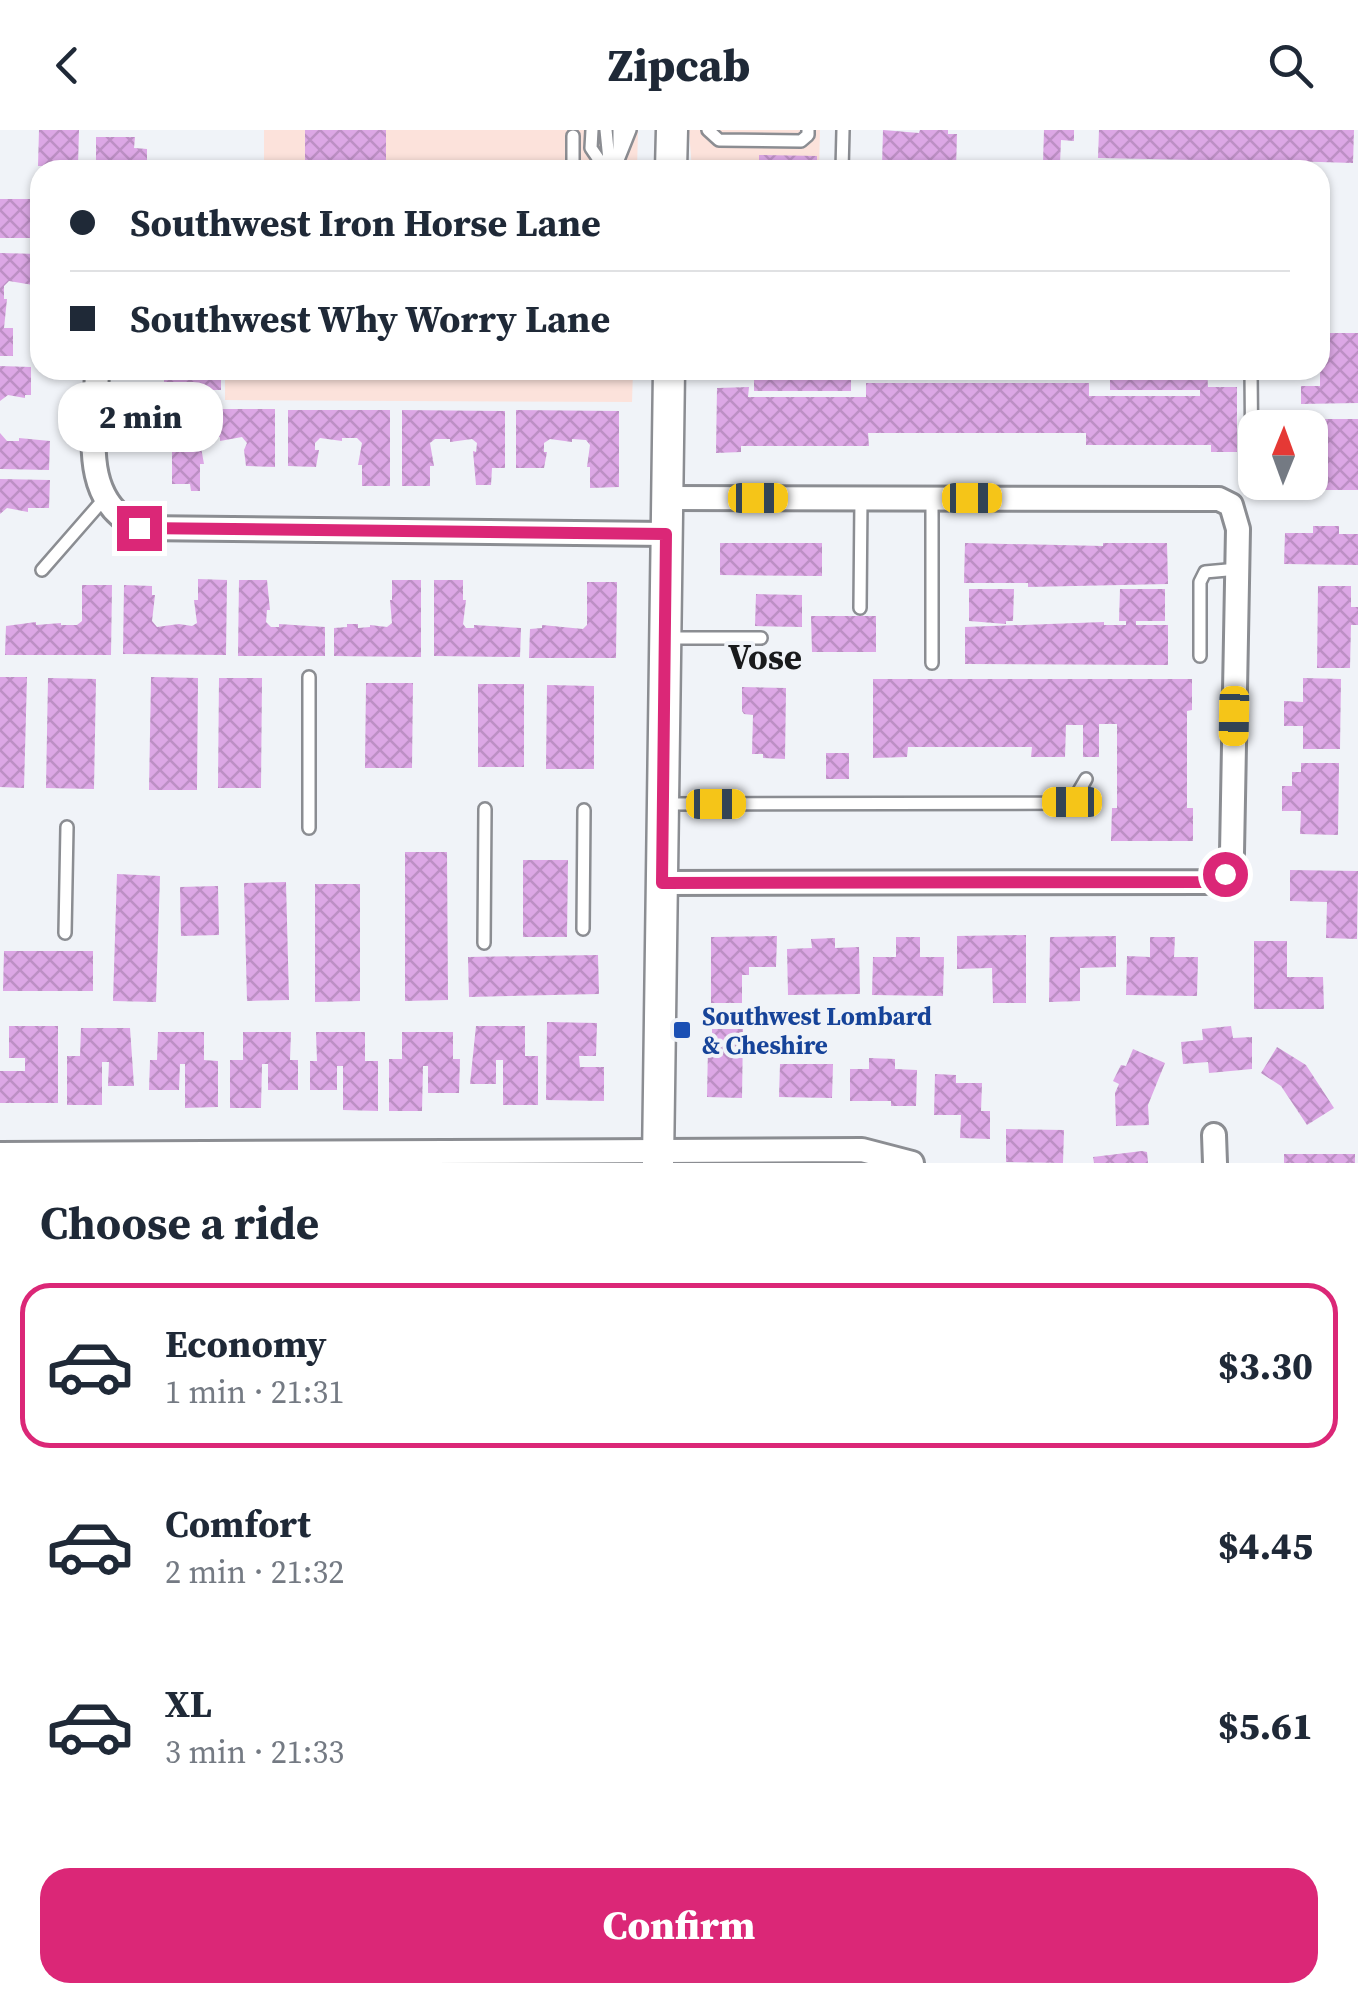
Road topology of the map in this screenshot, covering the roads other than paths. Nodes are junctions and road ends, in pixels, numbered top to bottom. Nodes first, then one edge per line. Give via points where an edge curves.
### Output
1 (592, 130) edge
2 (606, 130) edge
3 (619, 130) edge
4 (630, 130) edge
5 (672, 130) edge
6 (708, 130) edge
7 (808, 130) edge
8 (843, 130) edge
9 (573, 136) dead end
10 (573, 160) edge
11 (604, 160) edge
12 (611, 160) edge
13 (613, 160) edge
14 (615, 160) edge
15 (671, 160) edge
16 (842, 160) edge
17 (97, 380) edge
18 (668, 380) edge
19 (1251, 380) edge
20 (1251, 410) edge
21 (667, 498) junction
22 (861, 498) junction
23 (932, 498) junction
24 (104, 499) junction
25 (666, 534) junction
26 (1238, 569) junction
27 (42, 570) dead end
28 (860, 608) dead end
29 (666, 638) junction
30 (761, 638) dead end
31 (1200, 656) dead end
32 (932, 664) dead end
33 (309, 676) dead end
34 (1086, 779) dead end
35 (664, 804) junction
36 (484, 809) dead end
37 (584, 810) dead end
38 (67, 827) dead end
39 (308, 828) dead end
40 (662, 883) junction
41 (584, 929) dead end
42 (65, 933) dead end
43 (484, 943) dead end
44 (1214, 1135) dead end
45 (0, 1154) edge
46 (658, 1157) edge
47 (912, 1163) edge
48 (1214, 1163) edge

1 - 11 lane via 591,148
2 - 12 lane
3 - 13 lane
4 - 14 lane
5 - 15 street
6 - 7 lane via 719,140 801,141
8 - 16 lane
9 - 10 lane
17 - 24 street via 95,473
18 - 21 street
19 - 20 lane
21 - 22 street
21 - 25 street
22 - 23 street
22 - 28 lane
23 - 26 street via 1219,498 1236,515
23 - 32 lane
24 - 25 street via 123,521 157,531
24 - 27 lane
25 - 29 street
26 - 31 lane via 1206,572 1200,582
26 - 40 street via 1232,853 1219,879
29 - 30 lane
29 - 35 street
33 - 39 lane
34 - 35 lane via 1072,802
35 - 40 street
36 - 43 lane
37 - 41 lane
38 - 42 lane
40 - 46 street
44 - 48 street
45 - 46 street
46 - 47 street via 862,1150

